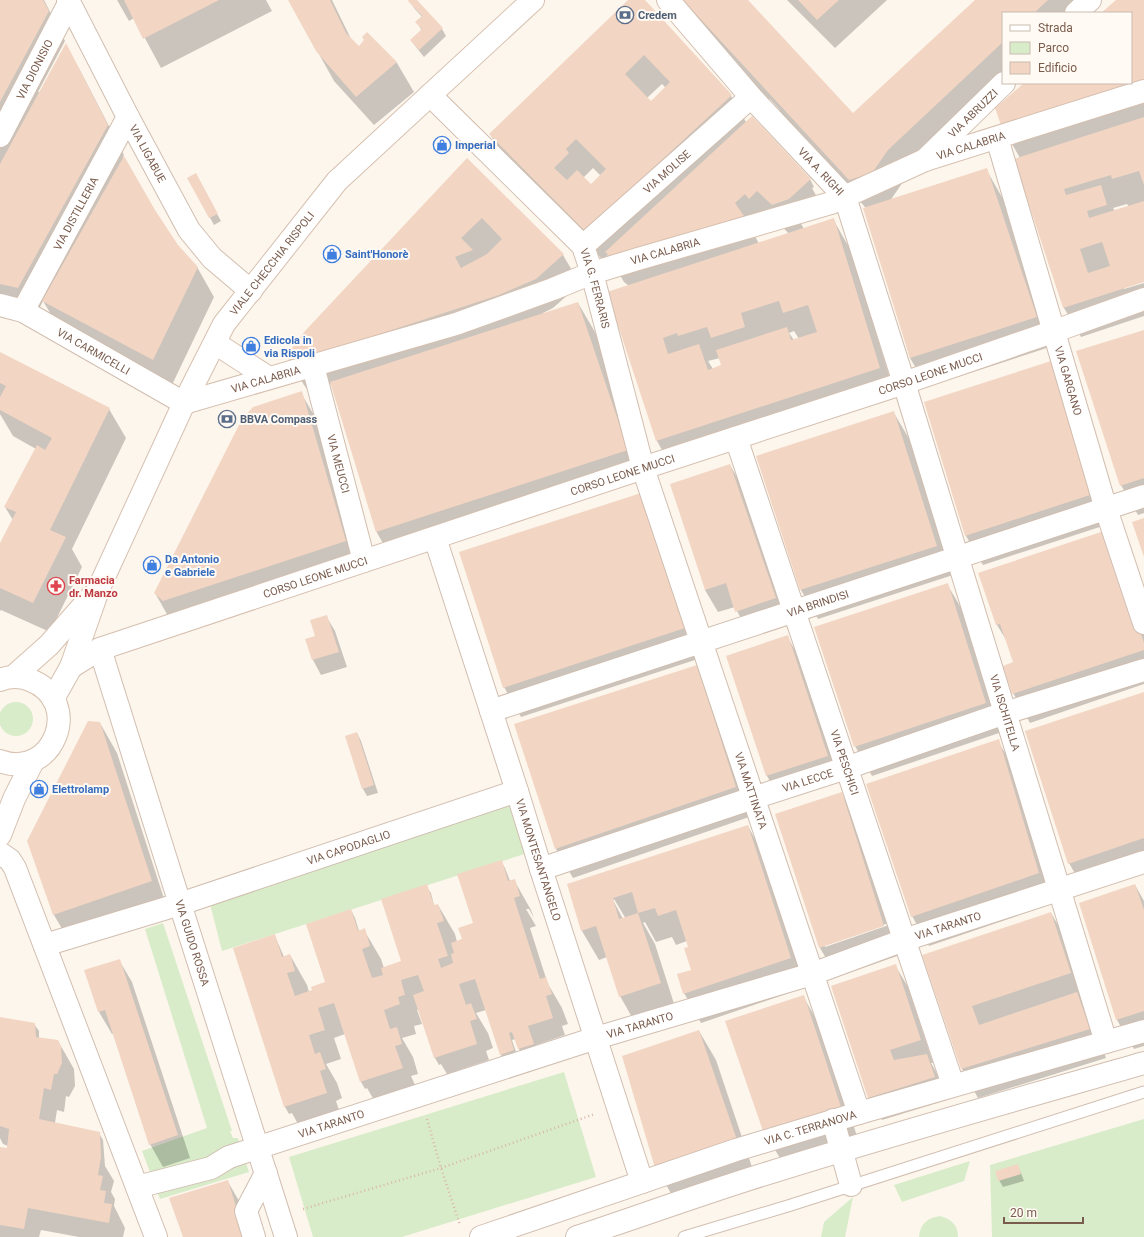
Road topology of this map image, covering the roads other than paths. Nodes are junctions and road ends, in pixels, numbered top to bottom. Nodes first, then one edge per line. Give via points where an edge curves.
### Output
1 (533, 0) edge
2 (668, 0) edge
3 (1090, 0) edge
4 (68, 1) edge
5 (1077, 12) edge
6 (1003, 84) edge
7 (1144, 91) edge
8 (430, 95) junction
9 (751, 97) junction
10 (128, 116) junction
11 (0, 136) edge
12 (997, 138) junction
13 (925, 160) junction
14 (845, 197) junction
15 (583, 246) junction
16 (592, 273) junction
17 (251, 291) junction
18 (1144, 299) edge
19 (0, 305) edge
20 (23, 311) junction
21 (1055, 332) junction
22 (215, 344) junction
23 (313, 366) junction
24 (269, 378) junction
25 (904, 383) junction
26 (184, 403) junction
27 (736, 438) junction
28 (643, 468) junction
29 (1144, 496) edge
30 (1106, 509) junction
31 (435, 538) junction
32 (958, 558) junction
33 (364, 561) junction
34 (98, 590) junction
35 (794, 612) junction
36 (1144, 623) edge
37 (701, 642) junction
38 (100, 649) junction
39 (71, 667) junction
40 (1144, 670) edge
41 (6, 678) edge
42 (53, 699) junction
43 (491, 711) junction
44 (1005, 713) junction
45 (0, 761) edge
46 (33, 761) junction
47 (846, 768) junction
48 (518, 791) junction
49 (753, 798) junction
50 (0, 835) edge
51 (0, 853) edge
52 (1144, 862) edge
53 (541, 869) junction
54 (1059, 889) junction
55 (180, 904) junction
56 (904, 940) junction
57 (45, 945) junction
58 (812, 974) junction
59 (1144, 1031) edge
60 (596, 1038) junction
61 (1106, 1042) junction
62 (1144, 1063) edge
63 (953, 1086) junction
64 (1144, 1092) edge
65 (859, 1113) junction
66 (833, 1120) junction
67 (258, 1148) junction
68 (841, 1151) junction
69 (266, 1173) junction
70 (642, 1182) junction
71 (851, 1185) junction
72 (137, 1187) junction
73 (471, 1234) edge
74 (156, 1237) edge
75 (254, 1237) edge
76 (286, 1237) edge
77 (578, 1237) edge
78 (684, 1237) edge

1 - 8 street, VIALE CHECCHIA RISPOLI
2 - 9 street, VIA A. RIGHI
3 - 5 street
4 - 10 street, VIA LIGABUE
4 - 11 street, VIA DIONISIO
6 - 13 street, VIA ABRUZZI
7 - 12 street, VIA CALABRIA
8 - 15 street, VIA G. FERRARIS
8 - 17 street, VIALE CHECCHIA RISPOLI via 337,181
9 - 14 street, VIA A. RIGHI
9 - 15 street, VIA MOLISE
10 - 17 street, VIA LIGABUE via 189,230 212,258
10 - 20 street, VIA DISTILLERIA
12 - 13 street, VIA CALABRIA
12 - 21 street, VIA GARGANO
13 - 14 street, VIA CALABRIA
14 - 16 street, VIA CALABRIA
14 - 25 street, VIA A. RIGHI
15 - 16 street, VIA G. FERRARIS
16 - 23 street, VIA CALABRIA via 456,324
16 - 28 street, VIA G. FERRARIS
17 - 22 street, VIALE CHECCHIA RISPOLI via 224,324
18 - 21 street, CORSO LEONE MUCCI
19 - 20 street, VIA CARMICELLI
20 - 26 street, VIA CARMICELLI
21 - 25 street, CORSO LEONE MUCCI
21 - 30 street, VIA GARGANO
22 - 24 street
22 - 26 street, VIALE CHECCHIA RISPOLI
23 - 24 street, VIA CALABRIA
23 - 33 street, VIA MEUCCI
24 - 26 street, VIA CALABRIA
25 - 27 street, CORSO LEONE MUCCI
25 - 32 street, VIA ISCHITELLA
26 - 34 street, VIALE CHECCHIA RISPOLI
27 - 28 street, CORSO LEONE MUCCI
27 - 35 street, VIA PESCHICI
28 - 31 street, CORSO LEONE MUCCI
28 - 37 street, VIA MATTINATA
29 - 30 street, VIA BRINDISI
30 - 32 street, VIA BRINDISI
30 - 36 street, VIA GARGANO
31 - 33 street, CORSO LEONE MUCCI
31 - 43 street, VIA MONTESANTANGELO
32 - 35 street, VIA BRINDISI
32 - 44 street, VIA ISCHITELLA
33 - 38 street, CORSO LEONE MUCCI
34 - 39 street, VIALE CHECCHIA RISPOLI
34 - 41 street, VIALE CHECCHIA RISPOLI via 49,645
35 - 37 street, VIA BRINDISI
35 - 47 street, VIA PESCHICI
37 - 43 street, VIA BRINDISI
37 - 49 street, VIA MATTINATA
38 - 39 street, CORSO LEONE MUCCI
38 - 55 street, VIA GUIDO ROSSA
39 - 42 street, VIALE CHECCHIA RISPOLI
40 - 44 street, VIA LECCE
41 - 42 street, VIALE CHECCHIA RISPOLI via 25,678 36,682 46,689
42 - 46 street, VIALE CHECCHIA RISPOLI via 59,713 59,727 54,741 45,753
43 - 48 street, VIA MONTESANTANGELO
44 - 47 street, VIA LECCE
44 - 54 street, VIA ISCHITELLA
45 - 46 street via 19,764
46 - 50 street, VIALE CHECCHIA RISPOLI
47 - 49 street, VIA LECCE
47 - 56 street, VIA PESCHICI
48 - 53 street, VIA MONTESANTANGELO
48 - 55 street, VIA CAPODAGLIO
49 - 53 street, VIA LECCE
49 - 58 street, VIA MATTINATA
51 - 57 street via 16,868
52 - 54 street, VIA TARANTO
53 - 60 street, VIA MONTESANTANGELO
54 - 56 street, VIA TARANTO
54 - 61 street, VIA ISCHITELLA
55 - 57 street, VIA CAPODAGLIO
55 - 67 street, VIA GUIDO ROSSA
56 - 58 street, VIA TARANTO
56 - 63 street, VIA PESCHICI
57 - 72 street
58 - 60 street, VIA TARANTO
58 - 65 street, VIA MATTINATA
59 - 61 street, VIA C. TERRANOVA
60 - 67 street, VIA TARANTO
60 - 70 street, VIA MONTESANTANGELO
61 - 63 street, VIA C. TERRANOVA
62 - 68 street
63 - 65 street, VIA C. TERRANOVA
64 - 71 lane
65 - 66 street, VIA C. TERRANOVA
66 - 68 street
66 - 70 street, VIA C. TERRANOVA
67 - 69 street, VIA GUIDO ROSSA
67 - 72 street, VIA TARANTO via 229,1157 211,1168
68 - 71 street
68 - 77 street via 745,1180
69 - 75 street via 246,1211
69 - 76 street, VIA GUIDO ROSSA
70 - 73 street, VIA C. TERRANOVA
71 - 78 lane
72 - 74 street

